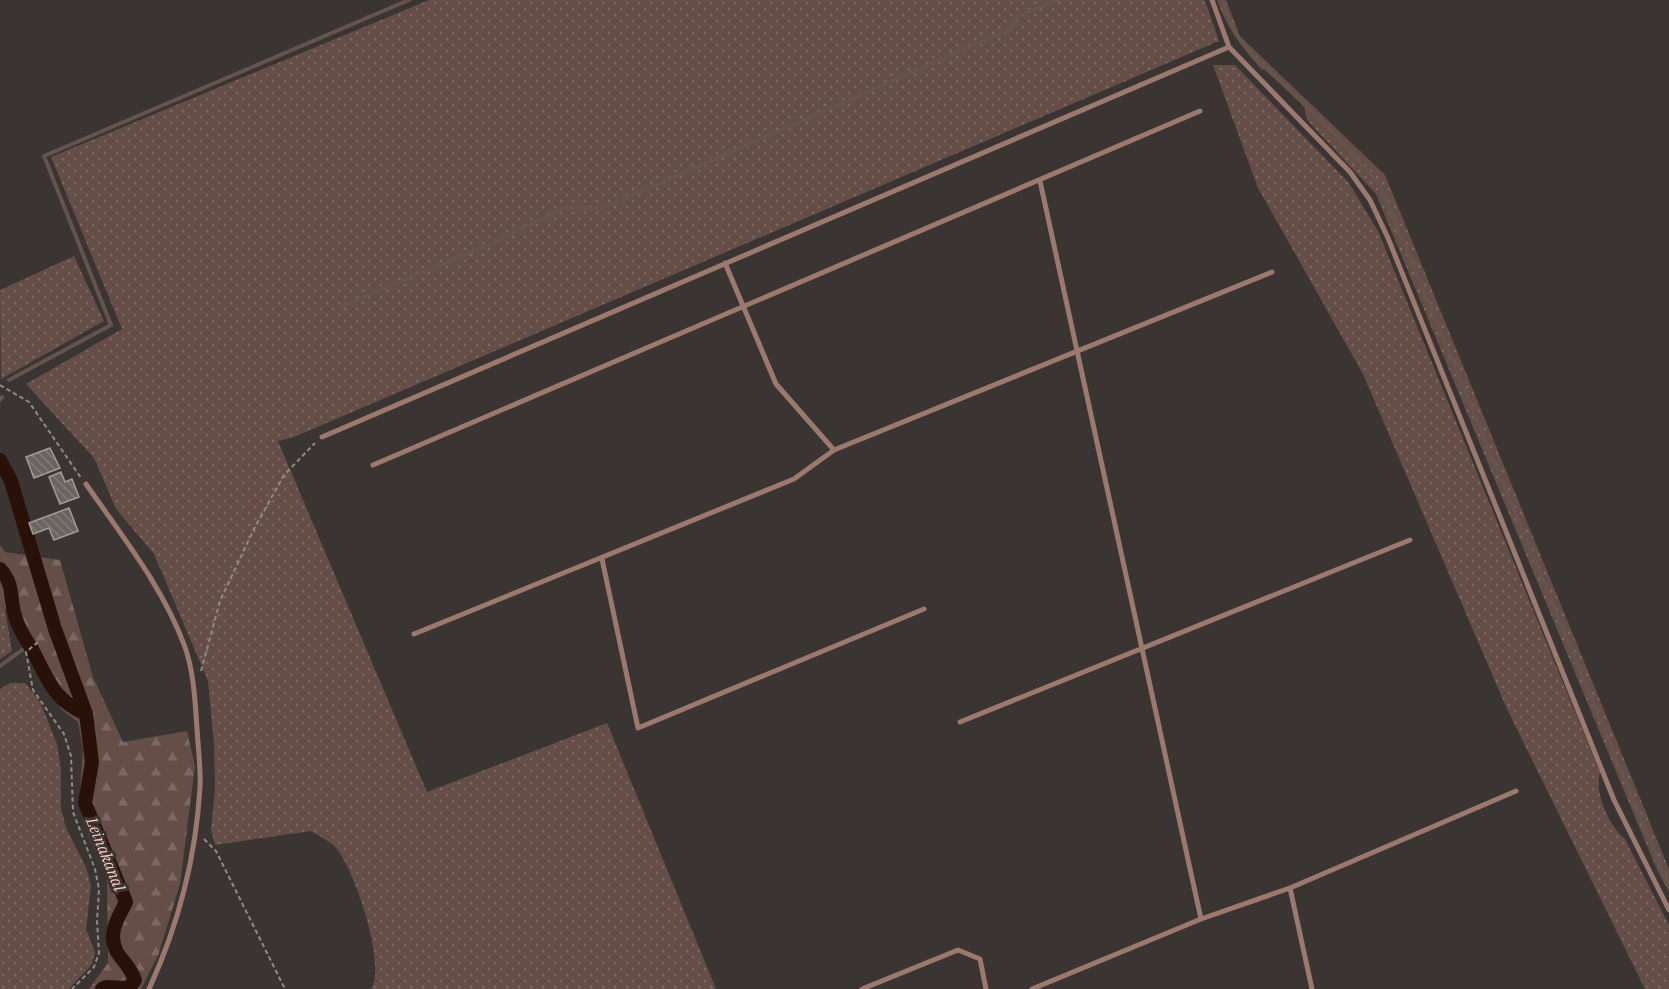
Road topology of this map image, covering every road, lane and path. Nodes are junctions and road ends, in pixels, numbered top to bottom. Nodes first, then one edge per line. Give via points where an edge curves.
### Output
1 (1212, 0) edge
2 (1229, 47) junction
3 (1200, 111) dead end
4 (1040, 181) junction
5 (725, 263) junction
6 (1272, 272) dead end
7 (744, 308) junction
8 (1079, 349) junction
9 (0, 385) edge
10 (322, 437) joint
11 (834, 450) junction
12 (374, 465) dead end
13 (86, 484) joint
14 (1410, 540) dead end
15 (602, 559) junction
16 (924, 609) dead end
17 (414, 634) dead end
18 (38, 642) dead end
19 (1143, 648) junction
20 (201, 671) dead end
21 (960, 722) dead end
22 (1516, 791) dead end
23 (195, 835) junction
24 (1290, 888) junction
25 (1669, 910) edge
26 (1202, 919) junction
27 (72, 989) edge
28 (149, 989) edge
29 (285, 989) edge
30 (862, 989) edge
31 (986, 989) edge
32 (1032, 989) edge
33 (1312, 989) edge

1 - 2 lane
2 - 5 lane
2 - 25 lane via 1350,172 1370,200 1614,800
3 - 4 lane
4 - 7 lane
4 - 8 lane
5 - 7 lane
5 - 10 lane
6 - 8 lane
7 - 11 lane via 776,384
7 - 12 lane
8 - 11 lane
8 - 19 lane
9 - 13 path via 29,402
10 - 20 path via 284,475 254,529 220,602
11 - 15 lane via 794,479
13 - 23 lane via 165,602 185,648 195,692 200,785
14 - 19 lane
15 - 16 lane via 638,728
15 - 17 lane
18 - 27 path via 26,652 33,690 64,734 71,756 72,812 99,888 99,953 94,967
19 - 21 lane
19 - 26 lane
22 - 24 lane
23 - 28 lane via 175,922
23 - 29 path via 216,851
24 - 26 lane
24 - 33 lane
26 - 32 lane
30 - 31 lane via 958,950 980,959

